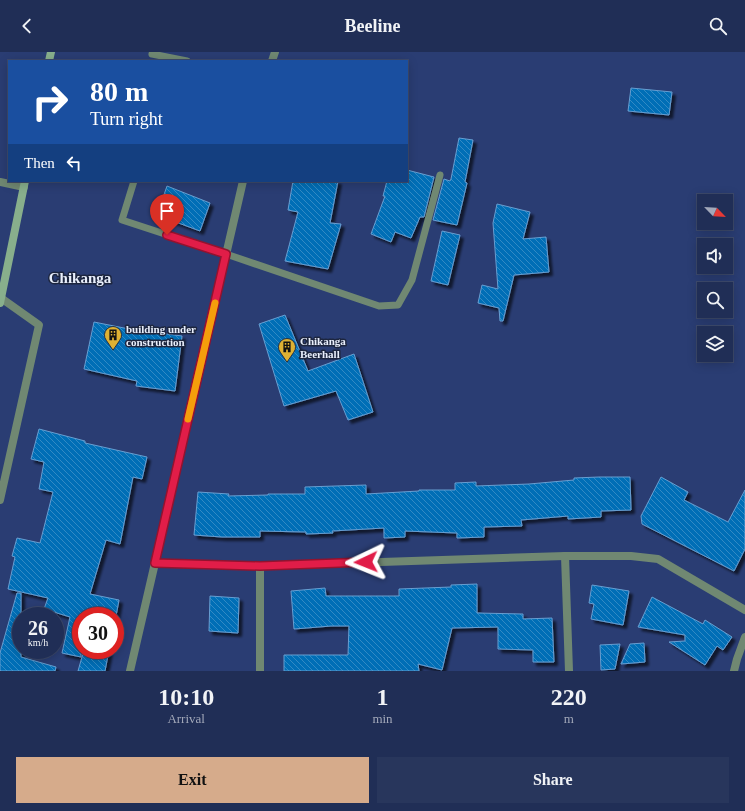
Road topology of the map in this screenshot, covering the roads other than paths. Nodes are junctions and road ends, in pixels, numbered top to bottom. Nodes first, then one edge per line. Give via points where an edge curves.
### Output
1 (149, 53) edge
2 (157, 60) edge
3 (182, 60) edge
4 (440, 175) dead end
5 (0, 182) edge
6 (134, 182) edge
7 (243, 182) edge
8 (24, 184) edge
9 (226, 254) junction
10 (0, 301) edge
11 (0, 500) edge
12 (565, 556) junction
13 (155, 563) junction
14 (260, 566) junction
15 (745, 610) edge
16 (745, 637) edge
17 (130, 671) edge
18 (260, 671) edge
19 (569, 671) edge
20 (734, 671) edge

1 - 2 lane
1 - 3 lane
4 - 9 lane via 412,280 398,305 379,306
5 - 8 street
6 - 9 lane via 122,220
7 - 9 street
8 - 10 street
9 - 13 street
10 - 11 street via 39,325
12 - 14 street
12 - 15 street via 631,556 658,560
12 - 19 street
13 - 14 street
13 - 17 street
14 - 18 street
16 - 20 street

